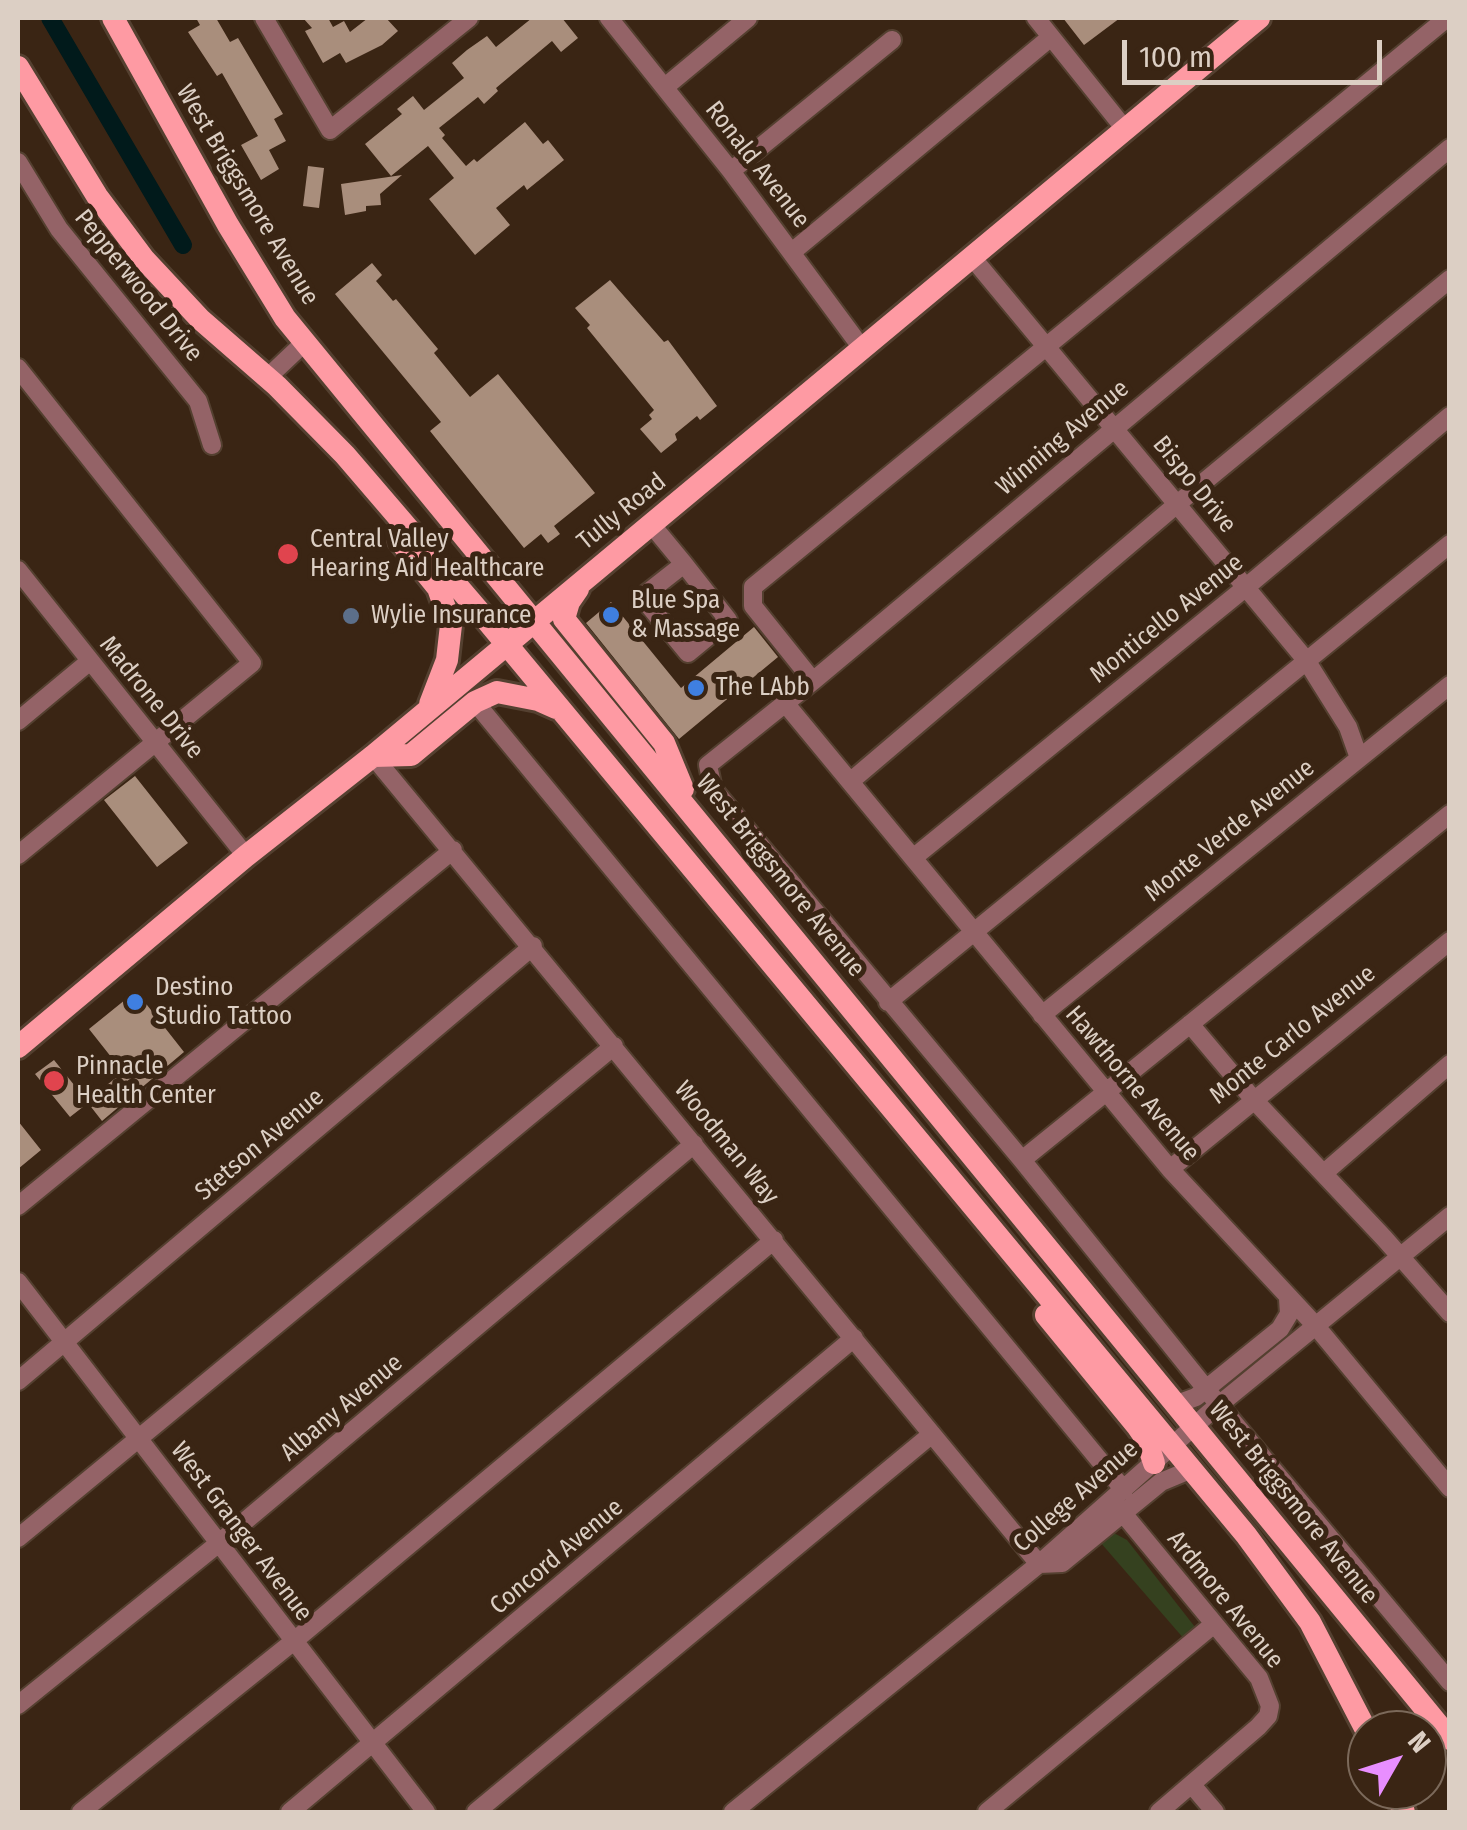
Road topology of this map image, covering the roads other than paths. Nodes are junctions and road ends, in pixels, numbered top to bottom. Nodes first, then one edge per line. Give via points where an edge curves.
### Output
1 (113, 18) edge
2 (264, 18) edge
3 (469, 18) edge
4 (610, 18) edge
5 (748, 18) edge
6 (1036, 18) edge
7 (1260, 18) edge
8 (1446, 18) edge
9 (1051, 36) junction
10 (892, 40) dead end
11 (18, 67) edge
12 (665, 86) junction
13 (1124, 128) junction
14 (1450, 148) edge
15 (18, 162) edge
16 (731, 171) junction
17 (792, 252) junction
18 (971, 256) junction
19 (1450, 279) edge
20 (200, 319) junction
21 (305, 342) junction
22 (1048, 346) junction
23 (862, 347) junction
24 (18, 368) edge
25 (267, 378) junction
26 (1450, 416) edge
27 (1115, 428) junction
28 (212, 445) dead end
29 (1176, 504) junction
30 (651, 524) junction
31 (1450, 544) edge
32 (684, 564) junction
33 (18, 570) edge
34 (587, 577) junction
35 (1245, 588) junction
36 (536, 620) junction
37 (507, 644) junction
38 (1306, 660) junction
39 (90, 661) junction
40 (813, 681) junction
41 (1450, 685) edge
42 (475, 702) junction
43 (785, 704) junction
44 (428, 709) junction
45 (560, 710) junction
46 (18, 721) edge
47 (156, 744) junction
48 (374, 756) junction
49 (1359, 758) junction
50 (851, 781) junction
51 (692, 811) junction
52 (1450, 814) edge
53 (453, 850) junction
54 (18, 855) edge
55 (246, 856) junction
56 (913, 858) junction
57 (974, 932) junction
58 (1450, 941) edge
59 (533, 946) junction
60 (888, 1002) junction
61 (1042, 1015) junction
62 (1190, 1024) junction
63 (614, 1046) junction
64 (18, 1047) edge
65 (1450, 1064) edge
66 (1106, 1092) junction
67 (1254, 1100) junction
68 (694, 1144) junction
69 (1022, 1160) junction
70 (1170, 1169) junction
71 (1324, 1173) junction
72 (18, 1206) edge
73 (1450, 1216) edge
74 (1001, 1239) junction
75 (774, 1240) junction
76 (1400, 1256) junction
77 (18, 1282) edge
78 (1288, 1298) junction
79 (1450, 1313) edge
80 (1315, 1325) junction
81 (1280, 1329) junction
82 (854, 1338) junction
83 (64, 1345) junction
84 (18, 1381) edge
85 (1206, 1389) junction
86 (1177, 1404) junction
87 (1218, 1405) junction
88 (1195, 1426) junction
89 (932, 1434) junction
90 (138, 1439) junction
91 (1173, 1446) junction
92 (1154, 1463) junction
93 (1192, 1469) junction
94 (1450, 1488) edge
95 (1120, 1501) junction
96 (18, 1538) edge
97 (219, 1544) junction
98 (1039, 1564) junction
99 (1214, 1624) junction
100 (294, 1641) junction
101 (1450, 1682) edge
102 (18, 1704) edge
103 (1356, 1710) edge
104 (1450, 1738) edge
105 (372, 1745) junction
106 (1192, 1784) junction
107 (82, 1812) edge
108 (290, 1812) edge
109 (426, 1812) edge
110 (476, 1812) edge
111 (732, 1812) edge
112 (987, 1812) edge
113 (1158, 1812) edge
114 (1215, 1812) edge

1 - 21 main road, West Briggsmore Avenue via 236,239
2 - 3 street via 330,130
4 - 12 street, Ronald Avenue
5 - 12 street
6 - 9 street
7 - 13 main road, Tully Road
8 - 22 street
9 - 13 street
9 - 17 street
10 - 16 street
11 - 20 main road via 121,230
12 - 16 street, Ronald Avenue
13 - 18 main road, Tully Road
14 - 27 street, Winning Avenue
15 - 28 street, Pepperwood Drive via 70,244 198,401
16 - 17 street, Ronald Avenue
17 - 23 street, Ronald Avenue
18 - 22 street, Bispo Drive
18 - 23 main road, Tully Road
19 - 29 street
20 - 25 main road
20 - 44 main road via 324,450 438,588 452,637
21 - 25 street
21 - 36 main road, West Briggsmore Avenue
22 - 27 street, Bispo Drive
22 - 40 street via 754,587 752,606
23 - 30 main road, Tully Road
24 - 47 street via 252,663
25 - 37 main road via 345,454
26 - 35 street, Monticello Avenue
27 - 29 street, Bispo Drive
27 - 40 street, Winning Avenue
29 - 35 street, Bispo Drive
29 - 50 street
30 - 32 street
30 - 34 main road, Tully Road
31 - 38 street
32 - 32 street via 728,620 688,653 642,597
33 - 39 street, Madrone Drive
34 - 36 main road, Tully Road
34 - 51 main road via 564,619 664,744
35 - 38 street, Bispo Drive
35 - 56 street, Monticello Avenue
36 - 37 main road, Tully Road
36 - 51 main road, West Briggsmore Avenue
37 - 44 main road, Tully Road
37 - 45 main road
38 - 49 street, Bispo Drive via 1348,727
38 - 57 street
39 - 46 street
39 - 47 street, Madrone Drive
40 - 43 street, Winning Avenue
41 - 49 street, Monte Verde Avenue
42 - 45 main road via 496,692
42 - 48 main road via 410,755
42 - 95 street, Ardmore Avenue
43 - 50 street, Hawthorne Avenue
43 - 60 street, Winning Avenue via 708,765 712,789
44 - 48 main road, Tully Road
45 - 74 main road
47 - 54 street
47 - 55 street, Madrone Drive
48 - 53 street, Woodman Way
48 - 55 main road, Tully Road
49 - 61 street, Monte Verde Avenue
50 - 56 street, Hawthorne Avenue
51 - 86 main road, West Briggsmore Avenue
52 - 62 street
53 - 59 street, Woodman Way
53 - 72 street
55 - 64 main road, Tully Road
56 - 57 street, Hawthorne Avenue
57 - 60 street
57 - 61 street, Hawthorne Avenue
58 - 67 street, Monte Carlo Avenue
59 - 63 street, Woodman Way
59 - 83 street, Stetson Avenue
60 - 69 street
61 - 66 street, Hawthorne Avenue
62 - 66 street
62 - 67 street
63 - 68 street, Woodman Way
63 - 90 street
65 - 71 street
66 - 69 street
66 - 70 street, Hawthorne Avenue
67 - 70 street, Monte Carlo Avenue
67 - 71 street
68 - 75 street, Woodman Way
68 - 97 street, Albany Avenue
69 - 85 street
70 - 78 street, Hawthorne Avenue
71 - 76 street
73 - 76 street, College Avenue
74 - 91 main road
74 - 92 main road via 1029,1292 1143,1434
75 - 82 street, Woodman Way
75 - 100 street
76 - 79 street
76 - 80 street, College Avenue
77 - 83 street, West Granger Avenue
78 - 80 street, Hawthorne Avenue
78 - 81 street via 1290,1314
80 - 81 street
80 - 87 street, College Avenue
80 - 94 street, Hawthorne Avenue
81 - 85 street
82 - 89 street, Woodman Way
82 - 105 street, Concord Avenue
83 - 84 street, Stetson Avenue
83 - 90 street, West Granger Avenue
85 - 86 street
85 - 87 street
86 - 88 main road, West Briggsmore Avenue
87 - 88 street, College Avenue
87 - 101 street
88 - 91 street, College Avenue
88 - 104 main road, West Briggsmore Avenue
89 - 98 street, Woodman Way
89 - 110 street
90 - 96 street
90 - 97 street, West Granger Avenue
91 - 92 street, College Avenue
91 - 93 main road
92 - 95 street, College Avenue
93 - 95 street
93 - 103 main road via 1310,1622
95 - 98 street, College Avenue via 1062,1562
95 - 99 street, Ardmore Avenue
97 - 100 street, West Granger Avenue
97 - 102 street, Albany Avenue
98 - 111 street, College Avenue
99 - 106 street, Ardmore Avenue via 1259,1678 1270,1706 1258,1727
99 - 112 street
100 - 105 street, West Granger Avenue
100 - 107 street
105 - 108 street, Concord Avenue
105 - 109 street, West Granger Avenue
106 - 113 street, Ardmore Avenue
106 - 114 street

